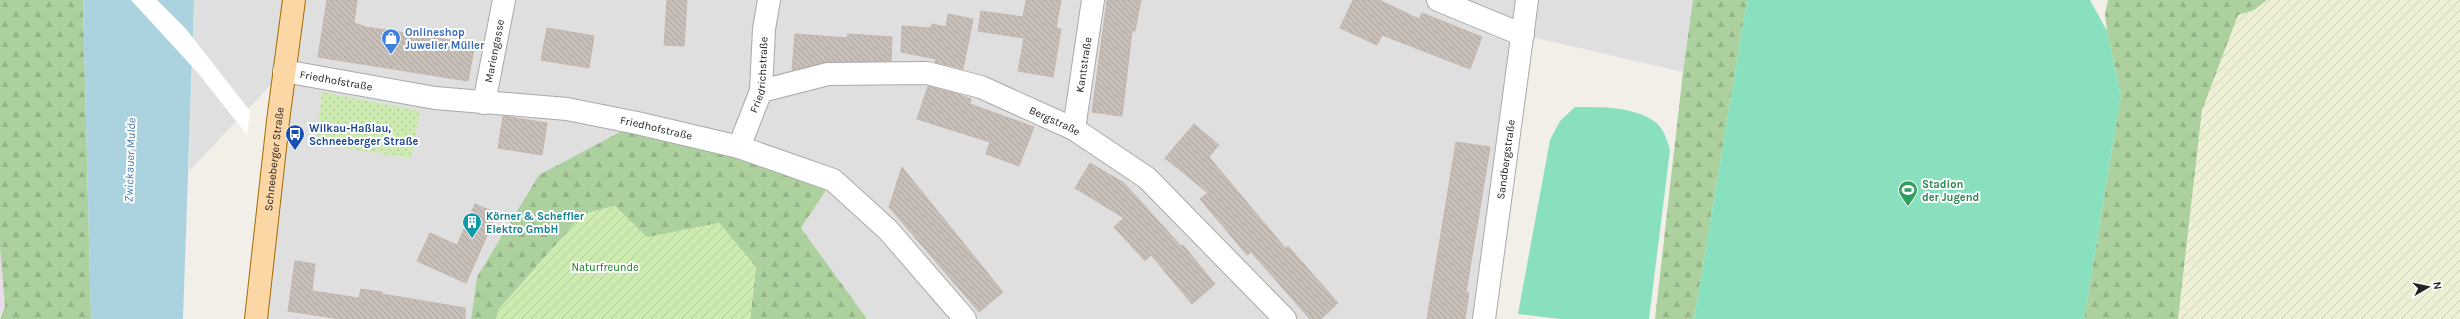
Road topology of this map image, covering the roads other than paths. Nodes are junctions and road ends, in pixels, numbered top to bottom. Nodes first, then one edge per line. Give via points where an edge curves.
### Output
1 (294, 0) edge
2 (504, 0) edge
3 (769, 0) edge
4 (1093, 0) edge
5 (1438, 0) edge
6 (1527, 0) edge
7 (1523, 35) junction
8 (284, 71) junction
9 (761, 91) junction
10 (484, 103) junction
11 (1074, 129) junction
12 (739, 147) junction
13 (256, 319) edge
14 (965, 319) edge
15 (1285, 319) edge
16 (1484, 319) edge

1 - 8 main road, Schneeberger Straße
2 - 10 street, Mariengasse
3 - 9 street, Friedrichstraße via 764,29
4 - 11 street, Kantstraße
5 - 7 street
6 - 7 street, Sandbergstraße
7 - 16 street, Sandbergstraße
8 - 10 street, Friedhofstraße via 435,98
8 - 13 main road, Schneeberger Straße
9 - 11 street, Bergstraße via 828,74 927,73 981,87
9 - 12 street, Friedrichstraße
10 - 12 street, Friedhofstraße via 567,109
11 - 15 street, Bergstraße via 1147,178
12 - 14 street, Friedhofstraße via 833,180 888,230

